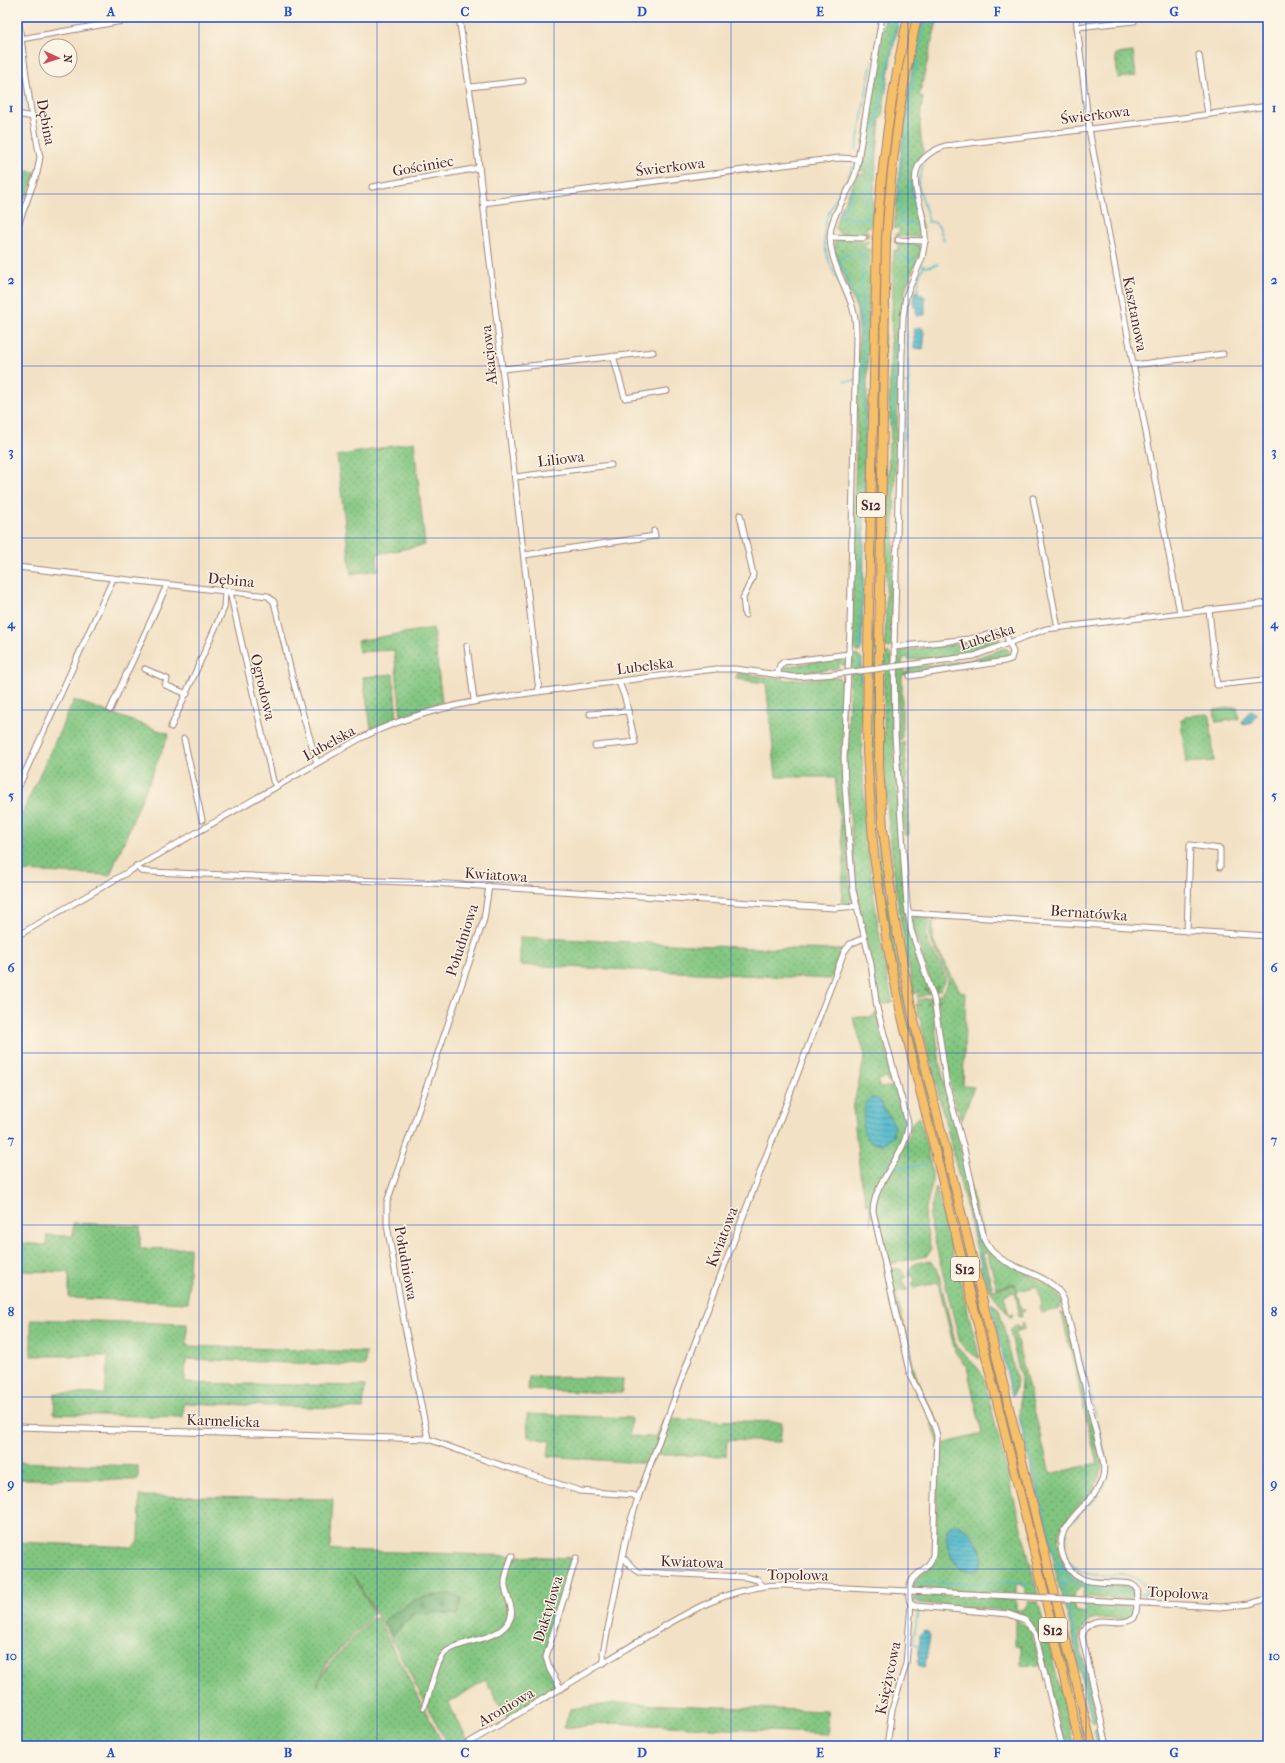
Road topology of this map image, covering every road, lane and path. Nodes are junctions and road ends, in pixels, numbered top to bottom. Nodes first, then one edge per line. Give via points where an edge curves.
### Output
1 (18, 17) edge
2 (145, 17) edge
3 (459, 17) edge
4 (882, 17) edge
5 (908, 17) edge
6 (917, 17) edge
7 (1076, 17) edge
8 (1134, 21) dead end
9 (1077, 28) junction
10 (21, 39) junction
11 (1199, 55) dead end
12 (523, 81) dead end
13 (470, 86) junction
14 (1268, 106) edge
15 (31, 111) junction
16 (17, 114) edge
17 (1208, 114) junction
18 (25, 115) junction
19 (33, 116) junction
20 (1088, 129) junction
21 (859, 159) junction
22 (479, 168) junction
23 (372, 187) dead end
24 (483, 203) junction
25 (17, 228) edge
26 (830, 237) junction
27 (864, 238) tunnel mouth
28 (898, 240) tunnel mouth
29 (925, 241) junction
30 (653, 352) dead end
31 (1222, 354) dead end
32 (613, 356) junction
33 (1133, 365) junction
34 (503, 369) junction
35 (667, 391) dead end
36 (611, 465) dead end
37 (515, 477) junction
38 (1033, 498) dead end
39 (740, 515) dead end
40 (654, 531) dead end
41 (524, 555) junction
42 (17, 567) edge
43 (113, 579) junction
44 (167, 585) junction
45 (228, 592) junction
46 (1268, 603) edge
47 (1209, 610) junction
48 (1180, 613) junction
49 (745, 615) dead end
50 (1058, 628) junction
51 (1010, 643) junction
52 (467, 646) dead end
53 (894, 647) junction
54 (849, 654) junction
55 (146, 669) dead end
56 (777, 675) junction
57 (910, 676) dead end
58 (1263, 680) dead end
59 (619, 682) junction
60 (539, 691) junction
61 (187, 694) junction
62 (474, 700) junction
63 (110, 710) dead end
64 (628, 711) junction
65 (590, 714) dead end
66 (171, 727) dead end
67 (184, 739) dead end
68 (595, 746) dead end
69 (317, 763) junction
70 (276, 786) junction
71 (17, 790) edge
72 (202, 820) dead end
73 (136, 866) junction
74 (1220, 867) dead end
75 (489, 886) junction
76 (857, 906) junction
77 (908, 913) junction
78 (1187, 931) junction
79 (17, 936) edge
80 (1268, 936) edge
81 (864, 938) junction
82 (17, 1427) edge
83 (428, 1439) junction
84 (638, 1498) junction
85 (512, 1556) dead end
86 (623, 1557) junction
87 (576, 1558) dead end
88 (762, 1586) junction
89 (909, 1591) junction
90 (1268, 1598) edge
91 (1137, 1603) junction
92 (911, 1604) junction
93 (604, 1663) junction
94 (561, 1689) junction
95 (424, 1706) dead end
96 (463, 1746) edge
97 (887, 1746) edge
98 (1062, 1746) edge
99 (1080, 1746) edge
100 (1092, 1746) edge
101 (1107, 1746) edge

1 - 10 street, Dębina
2 - 10 street
3 - 13 street, Akacjowa
4 - 21 street
5 - 99 highway, S12 via 891,107 879,207 867,752 874,856 901,1013
6 - 100 highway, S12 via 897,130 886,239 879,650 879,753 883,829 894,916 912,1012
7 - 9 street, Kasztanowa
8 - 9 street
9 - 20 street, Kasztanowa
10 - 15 street, Dębina
11 - 17 street
12 - 13 street
13 - 22 street, Akacjowa
14 - 17 street, Świerkowa
15 - 18 street
15 - 19 street, Dębina
16 - 18 street
17 - 20 street, Świerkowa
18 - 19 street
19 - 25 street, Dębina via 40,162
20 - 29 street, Świerkowa via 954,144 928,154 917,168 914,182
20 - 33 street, Kasztanowa
21 - 24 street, Świerkowa via 839,158
21 - 26 street via 854,179 833,219
22 - 23 street, Gościniec
22 - 24 street, Akacjowa
24 - 34 street, Akacjowa
26 - 27 street
26 - 54 street via 833,258 852,308 856,334
28 - 29 street
29 - 53 street via 922,258 906,296 903,317
30 - 32 street
31 - 33 street
32 - 34 street
32 - 35 street via 625,398
33 - 48 street, Kasztanowa
34 - 37 street, Akacjowa
36 - 37 street, Liliowa
37 - 41 street, Akacjowa
38 - 50 street
39 - 49 street via 753,574 743,598
40 - 41 street via 655,536
41 - 60 street, Akacjowa
42 - 43 street, Dębina
43 - 44 street, Dębina
43 - 71 street
44 - 45 street, Dębina
44 - 63 street
45 - 61 street via 224,608
45 - 69 street, Dębina via 268,596 274,602
45 - 70 street, Ogrodowa
46 - 47 street, Lubelska
47 - 48 street, Lubelska
47 - 58 street via 1217,685
48 - 50 street, Lubelska
50 - 51 street, Lubelska via 1046,629
51 - 53 street via 1001,632 969,639
51 - 56 street, Lubelska, bridge via 974,656 836,674 800,677
51 - 57 street via 1013,654 1009,660
52 - 62 street
53 - 77 street via 896,742
54 - 56 street via 784,662 780,665
54 - 76 street via 844,773 851,872
55 - 61 street via 167,679 165,684
56 - 59 street, Lubelska via 722,669
59 - 60 street, Lubelska
59 - 64 street
60 - 62 street, Lubelska
61 - 66 street
62 - 69 street, Lubelska via 383,728
64 - 65 street
64 - 68 street via 635,742
67 - 72 street
69 - 70 street, Lubelska
70 - 73 street, Lubelska
73 - 75 street, Kwiatowa via 141,871 149,872
73 - 79 street, Lubelska
74 - 78 street via 1220,848 1190,846
75 - 76 street, Kwiatowa via 834,908
75 - 83 street, Południowa via 484,918 387,1202 387,1225
76 - 81 street
77 - 78 street, Bernatówka
77 - 91 street via 934,999 947,1087 984,1239 997,1256 1051,1284 1061,1295 1101,1453 1104,1472 1100,1486 1069,1521 1063,1533 1061,1546 1064,1560 1072,1572 1085,1580 1134,1585 1138,1591
78 - 80 street, Bernatówka
81 - 84 street, Kwiatowa via 850,944 844,952
81 - 89 street via 871,964 878,1013 907,1114 908,1129 902,1147 876,1198 873,1216 909,1371 934,1423 937,1436 933,1555 928,1566 911,1579
82 - 83 street, Karmelicka
83 - 84 street via 580,1491 633,1495
84 - 86 street, Kwiatowa via 628,1529
85 - 95 street via 505,1582 510,1620 503,1628 486,1638 454,1647 446,1652 438,1665
86 - 88 street, Kwiatowa via 639,1572 745,1577 758,1580
86 - 93 street, Kwiatowa via 603,1653
87 - 94 street, Daktylowa via 546,1657 548,1667
88 - 89 street, Topolowa
88 - 93 street, Topolowa via 734,1593 700,1607
89 - 91 street, Topolowa, bridge
89 - 92 street, Księżycowa
90 - 91 street, Topolowa via 1230,1607
91 - 101 street via 1136,1615 1132,1620 1094,1622 1087,1627 1082,1636
92 - 97 street, Księżycowa via 907,1657 892,1710
92 - 98 street via 1009,1614 1027,1622 1036,1639
93 - 94 street, Topolowa
94 - 96 street, Aroniowa

